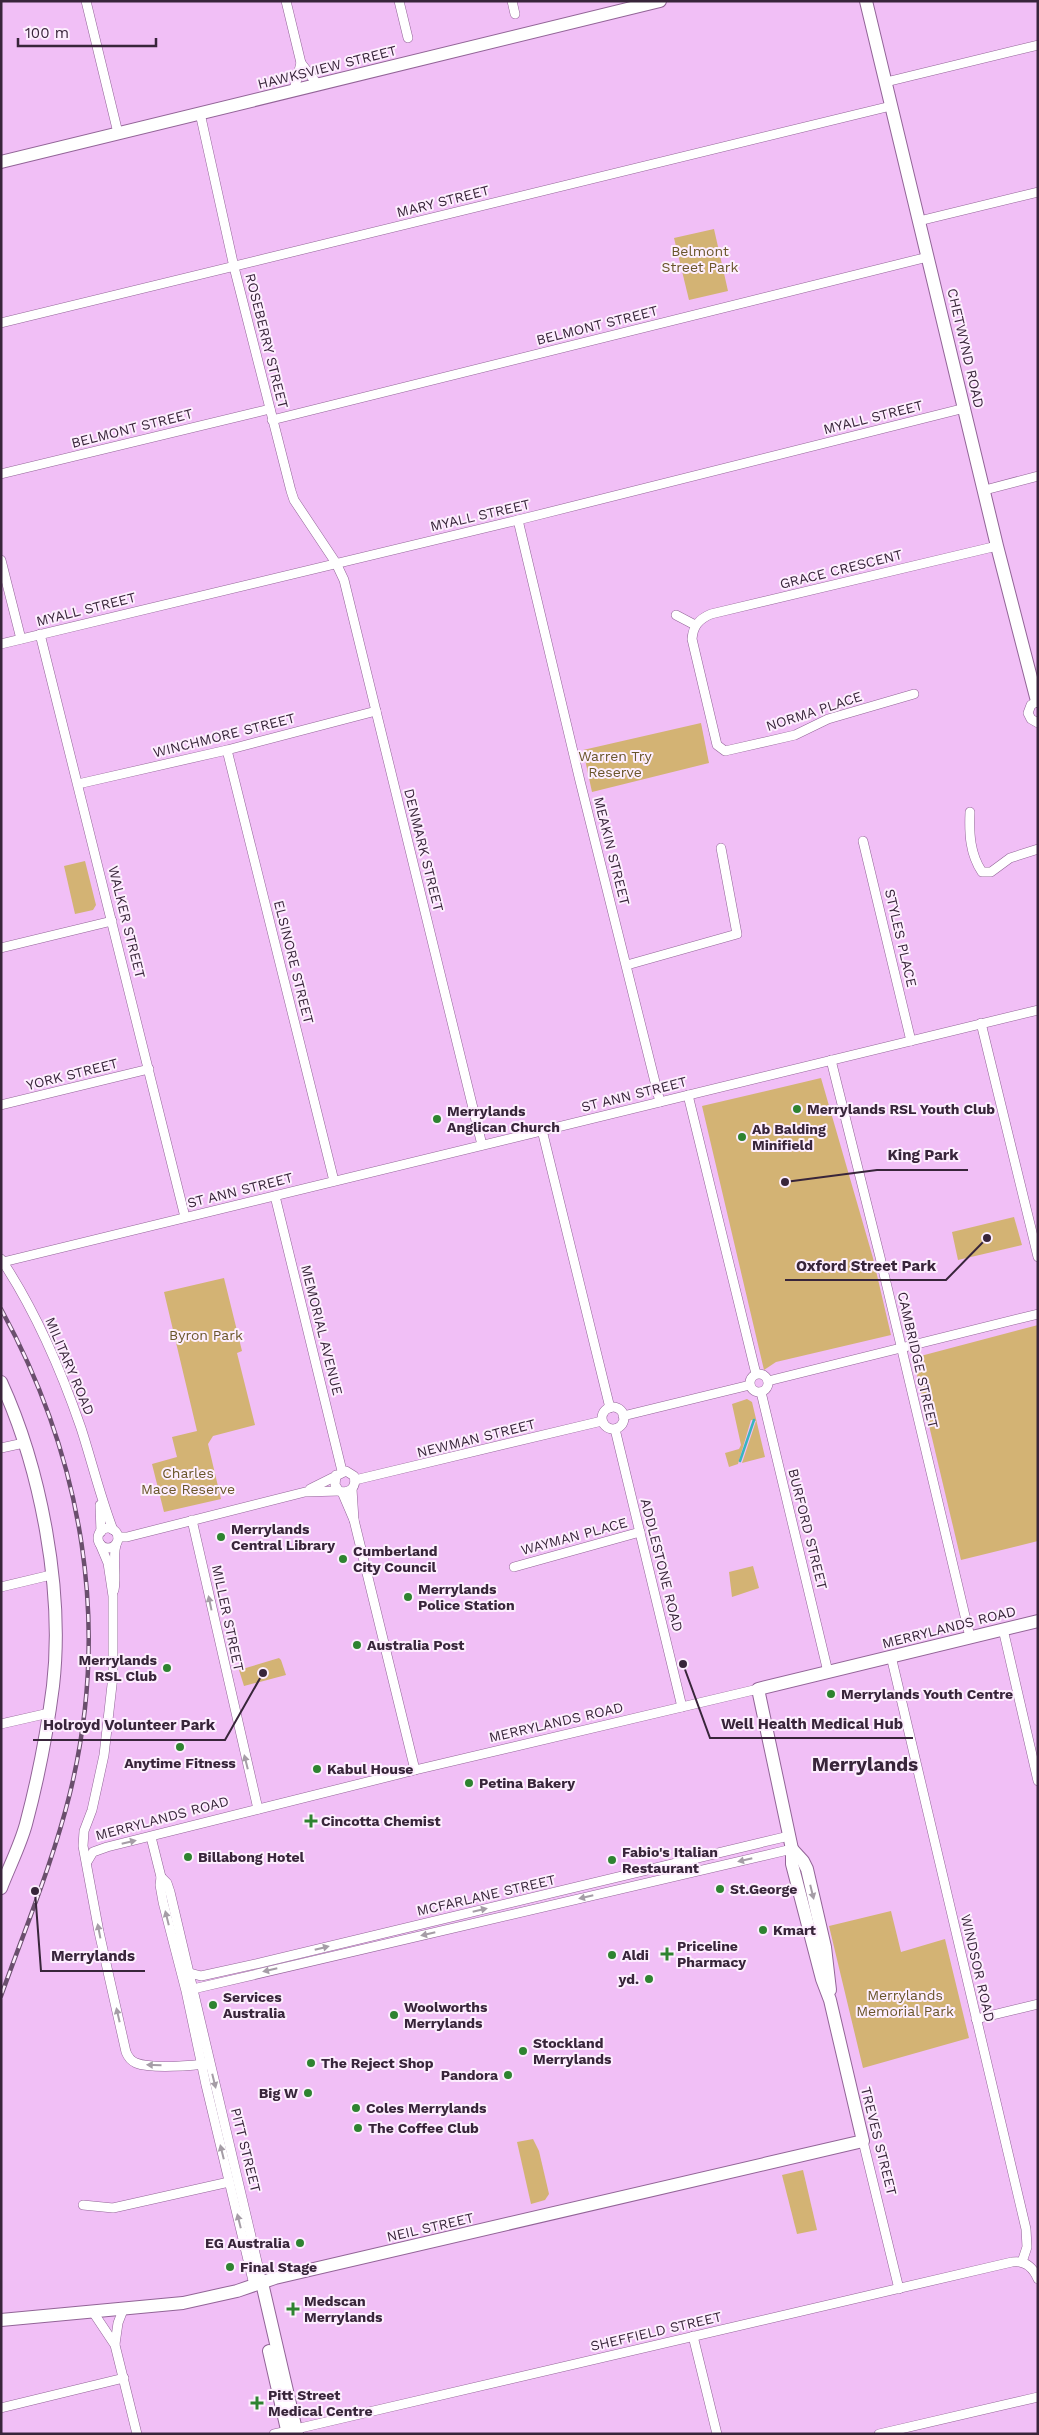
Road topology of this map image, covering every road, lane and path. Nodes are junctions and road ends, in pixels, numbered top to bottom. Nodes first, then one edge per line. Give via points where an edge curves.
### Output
1 (86, 1) edge
2 (286, 1) edge
3 (399, 1) edge
4 (512, 1) edge
5 (660, 1) edge
6 (866, 1) edge
7 (515, 14) dead end
8 (408, 38) dead end
9 (1038, 45) edge
10 (301, 63) junction
11 (886, 82) junction
12 (318, 85) junction
13 (294, 90) junction
14 (892, 106) junction
15 (200, 114) junction
16 (118, 133) junction
17 (1, 162) edge
18 (1038, 192) edge
19 (919, 221) junction
20 (928, 257) junction
21 (234, 267) junction
22 (1, 324) edge
23 (965, 408) junction
24 (270, 409) junction
25 (272, 420) junction
26 (1, 474) edge
27 (1038, 476) edge
28 (985, 490) junction
29 (518, 520) junction
30 (997, 546) junction
31 (1, 560) edge
32 (336, 563) junction
33 (676, 614) dead end
34 (696, 625) junction
35 (40, 634) junction
36 (21, 639) junction
37 (1, 644) edge
38 (914, 694) dead end
39 (1037, 701) edge
40 (376, 711) junction
41 (1038, 723) edge
42 (227, 750) junction
43 (78, 784) junction
44 (970, 812) dead end
45 (863, 841) dead end
46 (720, 848) dead end
47 (1038, 848) edge
48 (112, 921) junction
49 (1, 948) edge
50 (626, 965) junction
51 (1038, 1010) edge
52 (981, 1023) junction
53 (911, 1041) junction
54 (831, 1060) junction
55 (149, 1069) junction
56 (688, 1095) junction
57 (660, 1102) junction
58 (1, 1106) edge
59 (542, 1130) junction
60 (482, 1145) junction
61 (334, 1181) junction
62 (275, 1196) junction
63 (185, 1217) junction
64 (1038, 1257) edge
65 (2, 1261) edge
66 (1038, 1314) edge
67 (900, 1348) junction
68 (756, 1374) junction
69 (768, 1381) junction
70 (1, 1382) edge
71 (750, 1385) junction
72 (761, 1392) junction
73 (610, 1408) junction
74 (623, 1416) junction
75 (602, 1421) junction
76 (615, 1429) junction
77 (24, 1443) junction
78 (1, 1448) edge
79 (339, 1473) junction
80 (355, 1480) junction
81 (352, 1489) junction
82 (98, 1490) junction
83 (341, 1491) junction
84 (305, 1492) junction
85 (192, 1520) junction
86 (354, 1520) junction
87 (101, 1532) junction
88 (640, 1532) junction
89 (116, 1537) junction
90 (100, 1544) junction
91 (514, 1567) dead end
92 (51, 1575) junction
93 (1, 1587) edge
94 (113, 1596) junction
95 (1038, 1621) edge
96 (1003, 1629) junction
97 (970, 1637) junction
98 (892, 1656) junction
99 (828, 1672) junction
100 (758, 1689) junction
101 (682, 1707) junction
102 (49, 1713) junction
103 (1, 1724) edge
104 (415, 1770) junction
105 (1038, 1781) edge
106 (258, 1809) junction
107 (151, 1836) junction
108 (791, 1842) junction
109 (88, 1862) junction
110 (4, 1874) edge
111 (161, 1877) junction
112 (1, 1888) edge
113 (190, 1973) junction
114 (193, 1989) junction
115 (1038, 2004) edge
116 (976, 2019) junction
117 (205, 2064) junction
118 (863, 2141) junction
119 (229, 2182) junction
120 (83, 2205) dead end
121 (1022, 2262) junction
122 (1038, 2279) edge
123 (258, 2284) junction
124 (899, 2289) junction
125 (123, 2310) junction
126 (93, 2312) junction
127 (1, 2320) edge
128 (693, 2336) junction
129 (115, 2345) junction
130 (124, 2378) junction
131 (1038, 2397) edge
132 (1, 2408) edge
133 (292, 2432) edge
134 (137, 2434) edge
135 (274, 2434) edge
136 (717, 2434) edge
137 (879, 2434) edge

1 - 16 street
2 - 10 street
3 - 8 street
4 - 7 street
5 - 12 main road, HAWKSVIEW STREET
6 - 11 main road, CHETWYND ROAD
9 - 11 street
10 - 12 street
10 - 13 street
11 - 14 main road, CHETWYND ROAD
12 - 13 main road, HAWKSVIEW STREET
13 - 15 main road, HAWKSVIEW STREET
14 - 19 main road, CHETWYND ROAD
14 - 21 street, MARY STREET
15 - 16 main road, HAWKSVIEW STREET
15 - 21 street, ROSEBERRY STREET
16 - 17 main road, HAWKSVIEW STREET
18 - 19 street
19 - 20 main road, CHETWYND ROAD
20 - 23 main road, CHETWYND ROAD
20 - 25 street, BELMONT STREET
21 - 22 street, MARY STREET
21 - 24 street, ROSEBERRY STREET
23 - 28 main road, CHETWYND ROAD
23 - 29 street, MYALL STREET
24 - 25 street, ROSEBERRY STREET
24 - 26 street, BELMONT STREET
25 - 32 street, ROSEBERRY STREET via 294,500
27 - 28 street
28 - 30 main road, CHETWYND ROAD
29 - 32 street, MYALL STREET
29 - 50 street, MEAKIN STREET
30 - 34 street, GRACE CRESCENT via 711,614
30 - 39 main road, CHETWYND ROAD
31 - 36 street
32 - 35 street, MYALL STREET
32 - 40 street, DENMARK STREET via 344,580
33 - 34 street
34 - 38 street, NORMA PLACE via 692,639 717,745 722,750 730,751 795,734 828,719
35 - 36 street, MYALL STREET
35 - 43 street, WALKER STREET
36 - 37 street, MYALL STREET
39 - 41 street via 1028,713
40 - 42 street, WINCHMORE STREET
40 - 60 street, DENMARK STREET
42 - 43 street, WINCHMORE STREET
42 - 61 street, ELSINORE STREET
43 - 48 street, WALKER STREET
44 - 47 street via 971,843 975,862 982,872 991,872 1010,858
45 - 53 street, STYLES PLACE
46 - 50 street via 737,934
48 - 49 street
48 - 55 street, WALKER STREET
50 - 57 street, MEAKIN STREET
51 - 52 street, ST ANN STREET
52 - 53 street, ST ANN STREET
52 - 64 street
53 - 54 street, ST ANN STREET
54 - 56 street, ST ANN STREET
54 - 67 street, CAMBRIDGE STREET
55 - 58 street, YORK STREET
55 - 63 street, WALKER STREET
56 - 57 street, ST ANN STREET
56 - 68 street
57 - 59 street, ST ANN STREET
59 - 60 street, ST ANN STREET
59 - 73 street
60 - 61 street, ST ANN STREET
61 - 62 street, ST ANN STREET
62 - 63 street, ST ANN STREET
62 - 79 street, MEMORIAL AVENUE
63 - 65 street, ST ANN STREET
65 - 82 street, MILITARY ROAD via 65,1384
66 - 67 street
67 - 69 street
67 - 97 street, CAMBRIDGE STREET
68 - 69 street via 765,1376
68 - 71 street via 750,1379
69 - 72 street via 768,1387
70 - 77 main road
71 - 72 street via 755,1392
71 - 74 street
72 - 99 street, BURFORD STREET
73 - 74 street via 620,1410
73 - 75 street via 602,1414
74 - 76 street via 622,1423
75 - 76 street
75 - 80 street, NEWMAN STREET
76 - 88 street, ADDLESTONE ROAD
77 - 78 street
77 - 92 main road via 39,1500
79 - 80 street via 349,1472
79 - 83 street via 335,1485
79 - 84 street
80 - 81 street
81 - 83 street
81 - 86 street
82 - 87 street, MILITARY ROAD
82 - 89 street, MILITARY ROAD
83 - 84 street
83 - 86 street
84 - 85 street
85 - 89 street
106 -> 85 street, MILLER STREET
86 - 104 street
87 - 89 street via 106,1529
87 - 90 street
88 - 91 street, WAYMAN PLACE
88 - 101 street, ADDLESTONE ROAD
89 - 90 street via 109,1548
89 - 94 street, MILITARY ROAD
90 - 94 street, MILITARY ROAD via 108,1563
92 - 93 street
92 - 102 main road via 54,1647
94 - 109 street, MILITARY ROAD via 114,1676 104,1755 84,1831 83,1846
95 - 96 main road, MERRYLANDS ROAD
96 - 97 main road, MERRYLANDS ROAD
96 - 105 street
97 - 98 main road, MERRYLANDS ROAD
98 - 99 main road, MERRYLANDS ROAD
98 - 116 street, WINDSOR ROAD
99 - 100 main road, MERRYLANDS ROAD
100 - 101 street, MERRYLANDS ROAD
100 - 108 main road, TREVES STREET
101 - 104 street, MERRYLANDS ROAD
102 - 103 street
102 - 110 main road via 25,1826
104 - 106 street, MERRYLANDS ROAD
106 - 107 street, MERRYLANDS ROAD
109 -> 107 street, MERRYLANDS ROAD via 93,1852 100,1849
107 - 111 street, PITT STREET
113 -> 108 street, MCFARLANE STREET via 200,1976 260,1963
108 -> 114 street, MCFARLANE STREET
108 - 118 main road, TREVES STREET via 792,1864 830,2000
117 -> 109 street via 143,2065 134,2063 128,2056 99,1932
110 - 112 main road
111 - 113 street, PITT STREET via 167,1883
117 -> 111 street, PITT STREET via 163,1902
113 - 114 street, PITT STREET
114 - 117 street, PITT STREET
115 - 116 street
116 - 121 street, WINDSOR ROAD via 1026,2230 1027,2247
119 -> 117 street, PITT STREET
117 -> 123 street, PITT STREET
118 - 123 main road, NEIL STREET
118 - 124 street, TREVES STREET
119 - 120 street via 113,2208
123 -> 119 street, PITT STREET
121 - 122 street
121 - 124 street, SHEFFIELD STREET
123 - 125 main road, NEIL STREET via 183,2304
123 - 133 main road, PITT STREET
124 - 128 street, SHEFFIELD STREET
125 - 126 main road, NEIL STREET
125 - 129 street
126 - 127 main road, NEIL STREET
126 - 129 street
128 - 133 street, SHEFFIELD STREET
128 - 136 street
129 - 130 street
130 - 132 street
130 - 134 street
131 - 137 street
133 - 135 street, SHEFFIELD STREET

